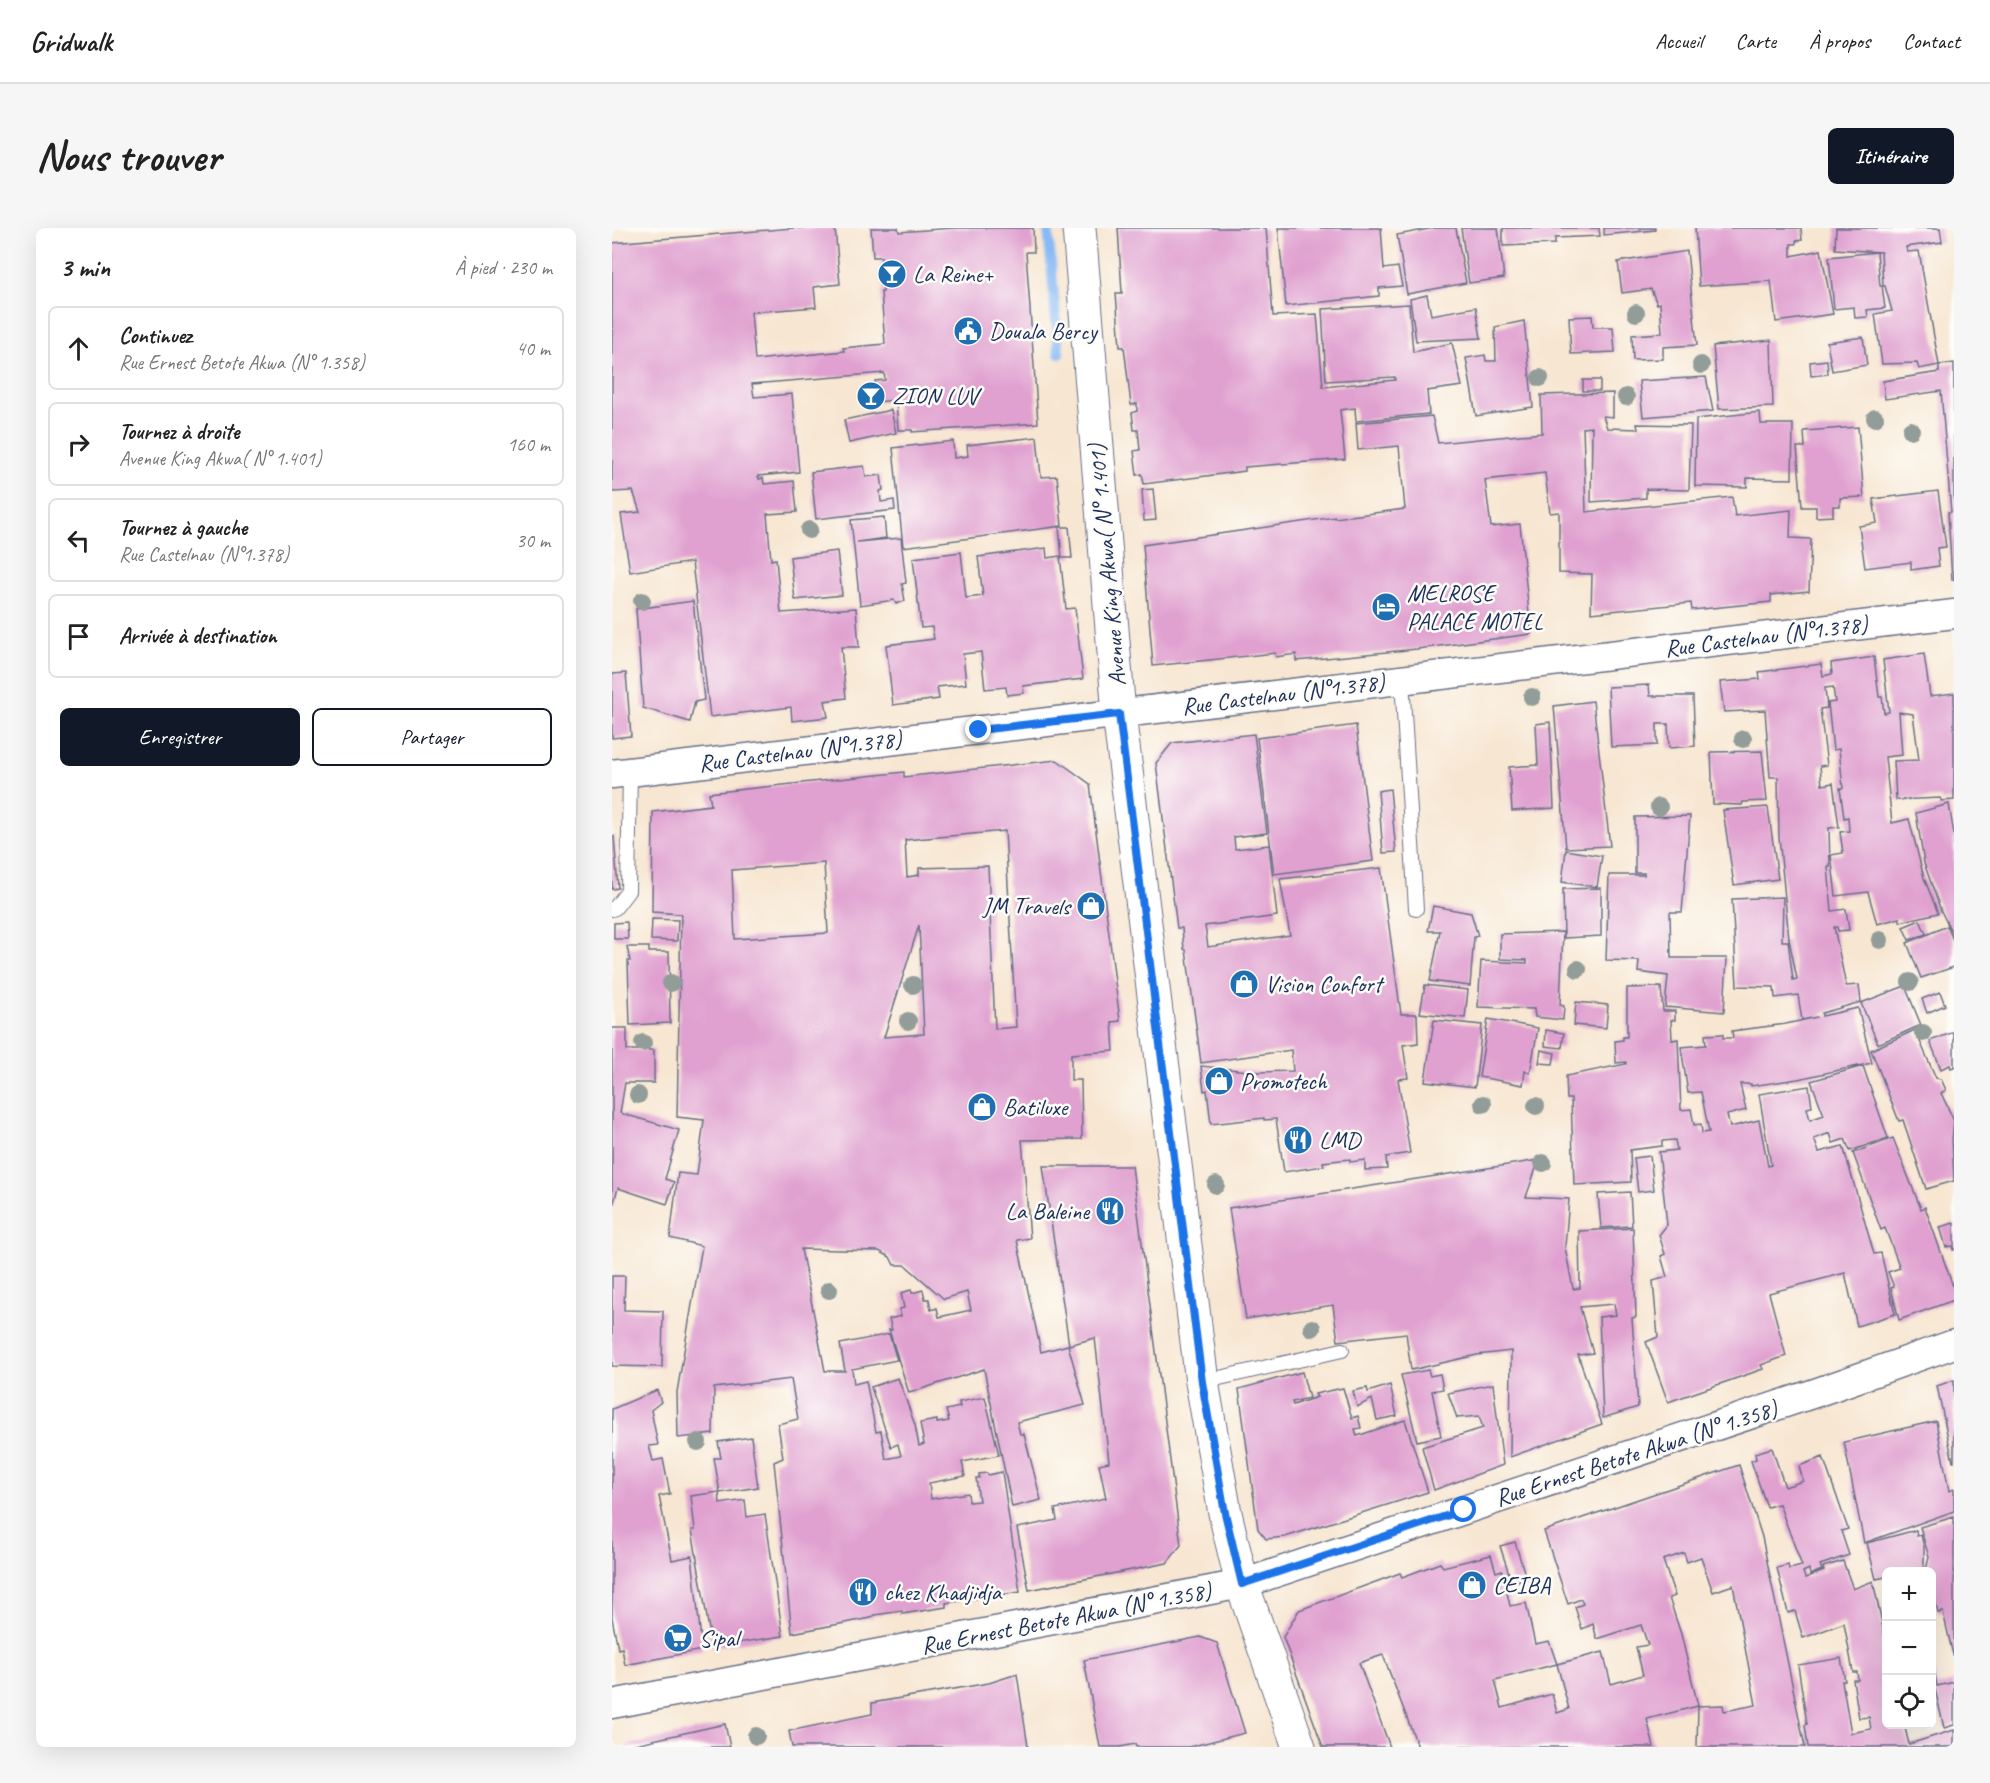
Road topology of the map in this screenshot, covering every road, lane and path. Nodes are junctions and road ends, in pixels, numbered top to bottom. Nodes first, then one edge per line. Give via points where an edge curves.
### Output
1 (1079, 228) edge
2 (1954, 614) edge
3 (1402, 680) junction
4 (1119, 714) junction
5 (621, 773) edge
6 (612, 909) edge
7 (1416, 909) dead end
8 (1954, 1344) edge
9 (1342, 1350) dead end
10 (1202, 1382) junction
11 (1242, 1584) junction
12 (612, 1704) edge
13 (1299, 1747) edge

1 - 4 street, Avenue King Akwa( N° 1.401)
2 - 3 street, Rue Castelnau (N°1.378)
3 - 4 street, Rue Castelnau (N°1.378)
3 - 7 lane
4 - 5 street, Rue Castelnau (N°1.378)
4 - 10 street, Avenue King Akwa( N° 1.401)
5 - 6 lane via 628,891
8 - 11 street, Rue Ernest Betote Akwa (N° 1.358)
9 - 10 lane
10 - 11 street, Avenue King Akwa( N° 1.401)
11 - 12 street, Rue Ernest Betote Akwa (N° 1.358)
11 - 13 street, Avenue King Akwa( N° 1.401)

